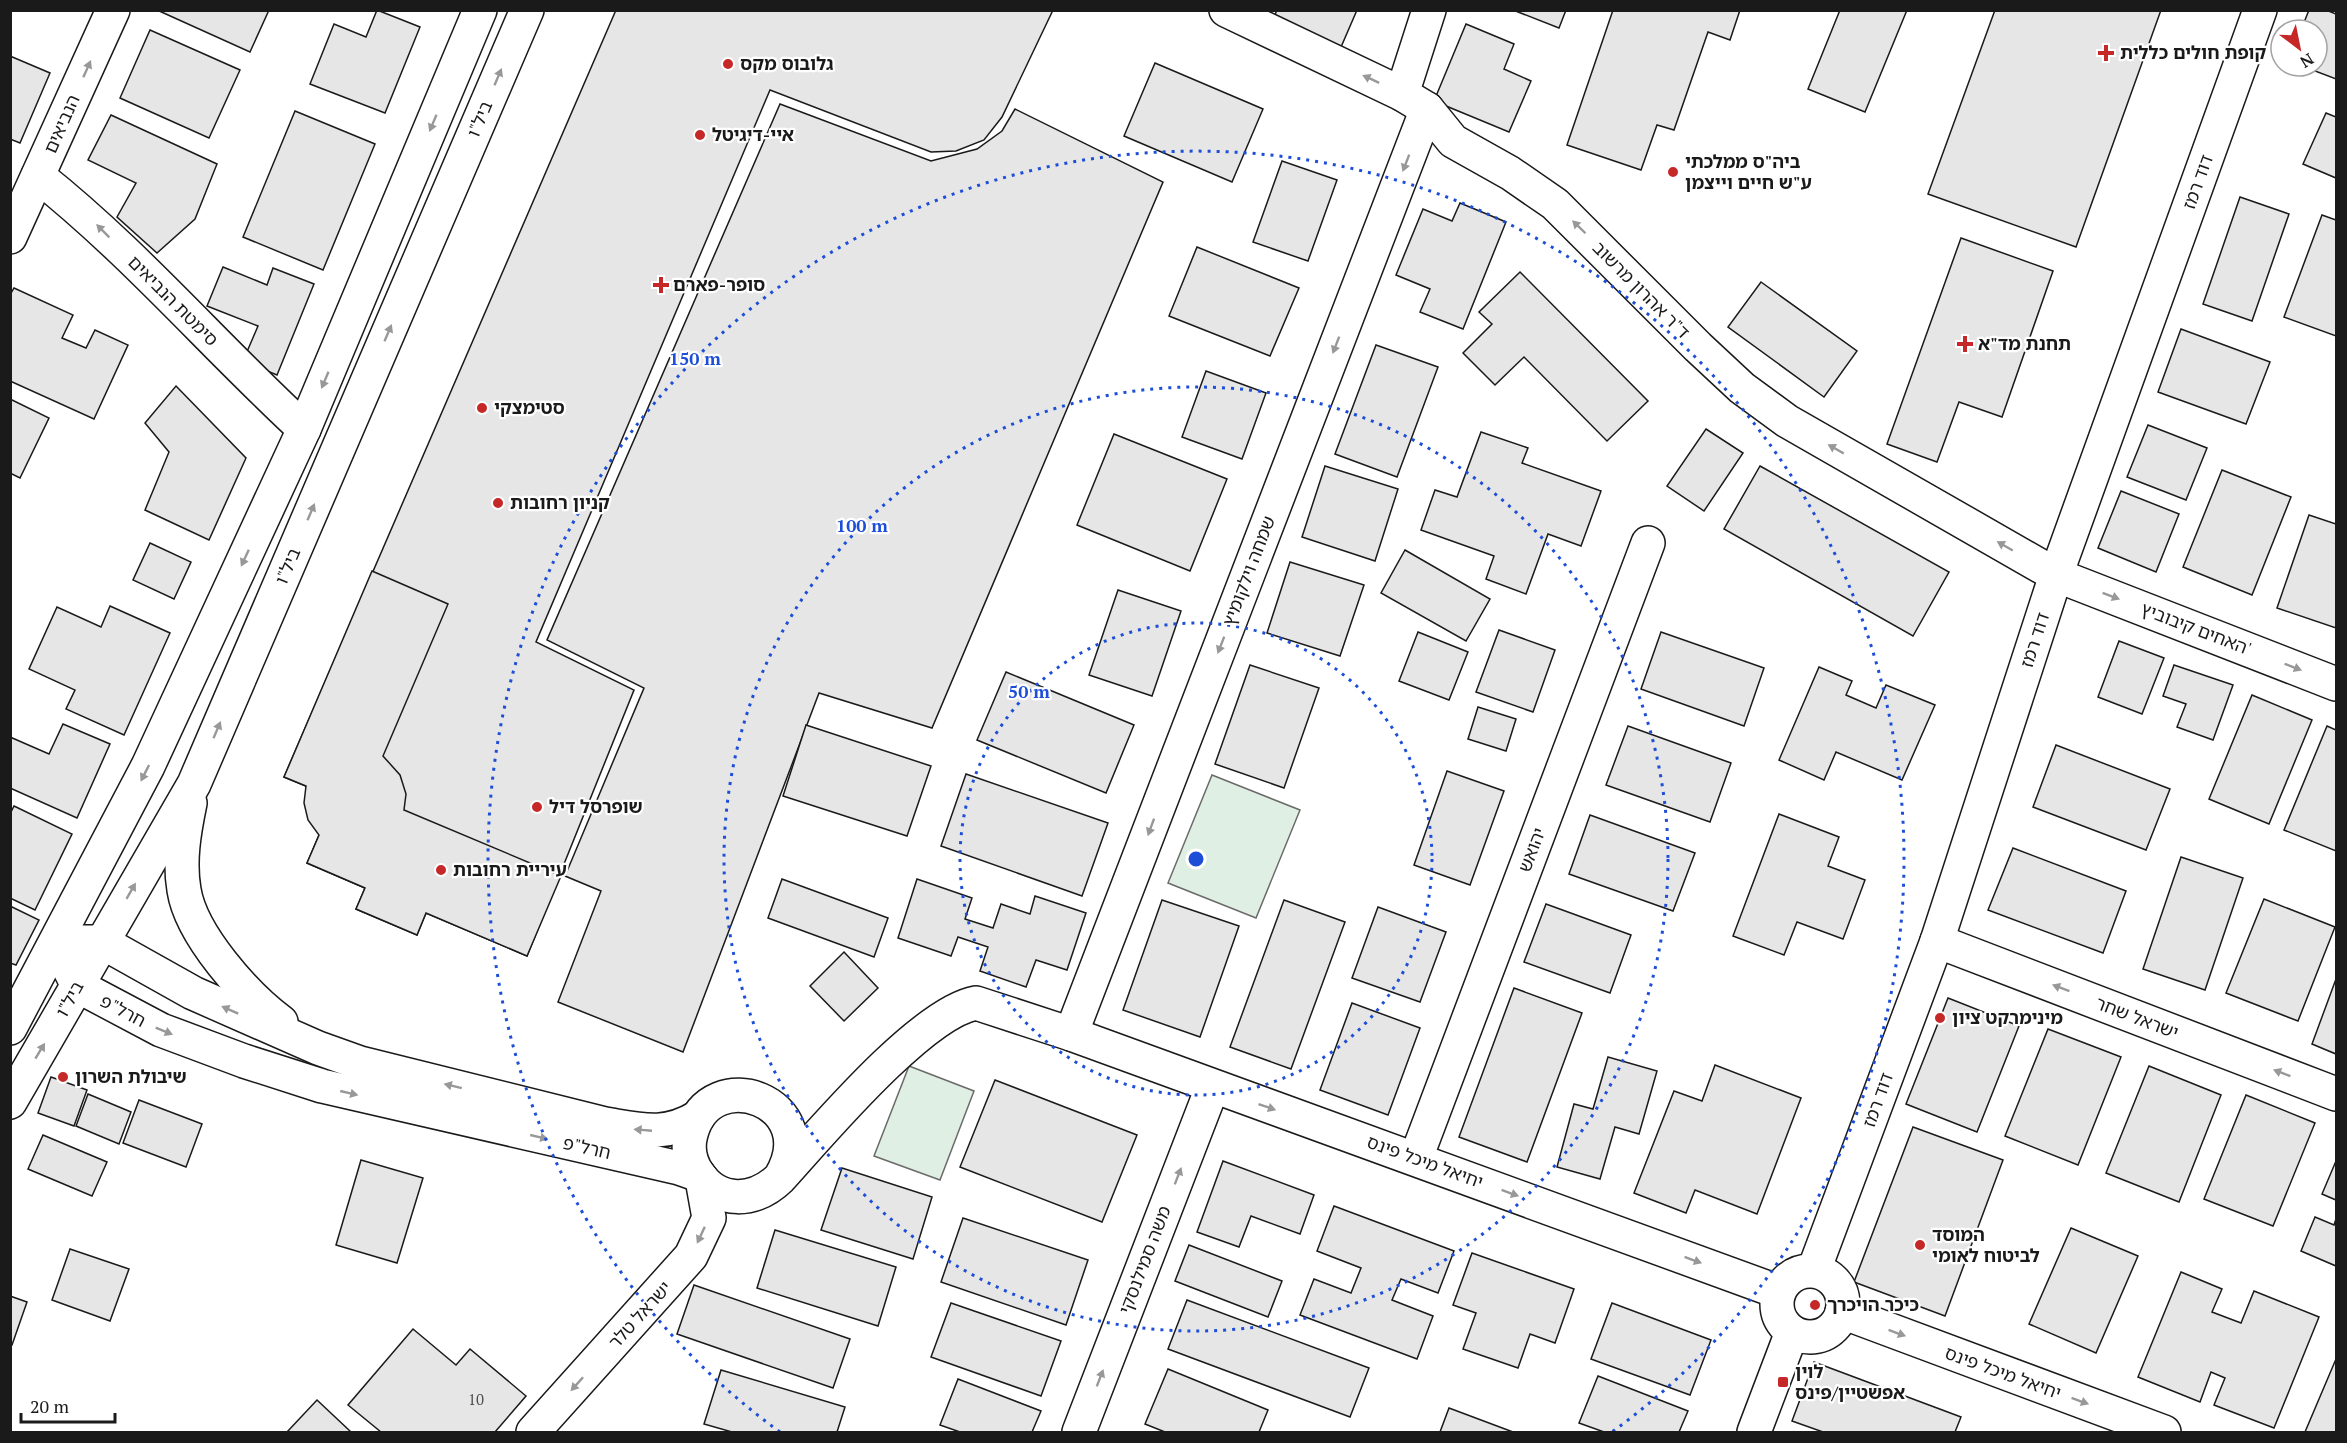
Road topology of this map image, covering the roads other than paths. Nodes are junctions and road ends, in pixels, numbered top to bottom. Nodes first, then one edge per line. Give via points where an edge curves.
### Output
1 (113, 10) edge
2 (480, 10) edge
3 (527, 10) edge
4 (1226, 10) edge
5 (1429, 10) edge
6 (2256, 14) edge
7 (1415, 101) junction
8 (38, 176) junction
9 (10, 237) edge
10 (304, 429) junction
11 (1648, 543) dead end
12 (2056, 575) junction
13 (2337, 684) edge
14 (194, 784) junction
15 (1938, 941) junction
16 (102, 942) junction
17 (57, 943) junction
18 (78, 986) junction
19 (10, 1028) edge
20 (1071, 1034) junction
21 (318, 1048) junction
22 (868, 1083) junction
23 (1212, 1088) junction
24 (2337, 1094) edge
25 (765, 1101) junction
26 (10, 1102) edge
27 (698, 1117) junction
28 (1416, 1158) junction
29 (700, 1177) junction
30 (780, 1178) junction
31 (1814, 1270) junction
32 (1779, 1292) junction
33 (1842, 1312) junction
34 (1792, 1332) junction
35 (533, 1432) edge
36 (1079, 1432) edge
37 (1754, 1432) edge
38 (2164, 1432) edge

8 -> 1 street, הנביאים
2 -> 10 street
14 -> 3 street, ביל"ו
7 -> 4 street, ד"ר אהרון מרשוב
5 - 7 street, שמחה וילקומיץ
6 - 12 street, דוד רמז
12 -> 7 street, ד"ר אהרון מרשוב via 1787,422 1742,388 1555,204 1454,141
7 -> 20 street, שמחה וילקומיץ
8 - 9 street, הנביאים
10 -> 8 street, סימטת הנביאים via 95,223
10 -> 17 street via 148,766
11 - 28 street, יהואש
12 -> 13 street, האחים קיבוביץ'
12 - 15 street, דוד רמז
16 -> 14 street, ביל"ו
14 - 21 street via 181,864 184,892 195,922 243,987 274,1017
24 -> 15 street, ישראל שחר
15 - 31 street, דוד רמז
16 - 17 street
16 - 18 street, ביל"ו
21 -> 16 street, חרל"פ via 193,993
17 - 18 street
17 - 19 street
26 -> 18 street, ביל"ו
18 -> 29 street, חרל"פ via 161,1030 286,1076 680,1168
20 - 22 street via 987,1005 963,1005 940,1019
20 - 23 street, יחיאל מיכל פינס
27 -> 21 street, חרל"פ via 682,1127 663,1131 605,1125 360,1063
22 - 25 street via 805,1110
22 - 30 street
23 -> 28 street, יחיאל מיכל פינס
36 -> 23 street, משה סמילנסקי
25 - 27 street via 751,1095 729,1096 710,1105
25 - 30 street via 777,1109 791,1135 789,1165
27 - 29 street via 689,1147
28 -> 32 street, יחיאל מיכל פינס
29 - 30 street via 722,1194 738,1198 768,1190
29 -> 35 street, ישראל טלר via 709,1218 691,1256
31 - 32 street via 1793,1275
31 - 33 street via 1834,1280 1841,1290
32 - 34 street via 1778,1314
33 - 34 street via 1838,1322 1822,1335
33 -> 38 street, יחיאל מיכל פינס
34 - 37 street

